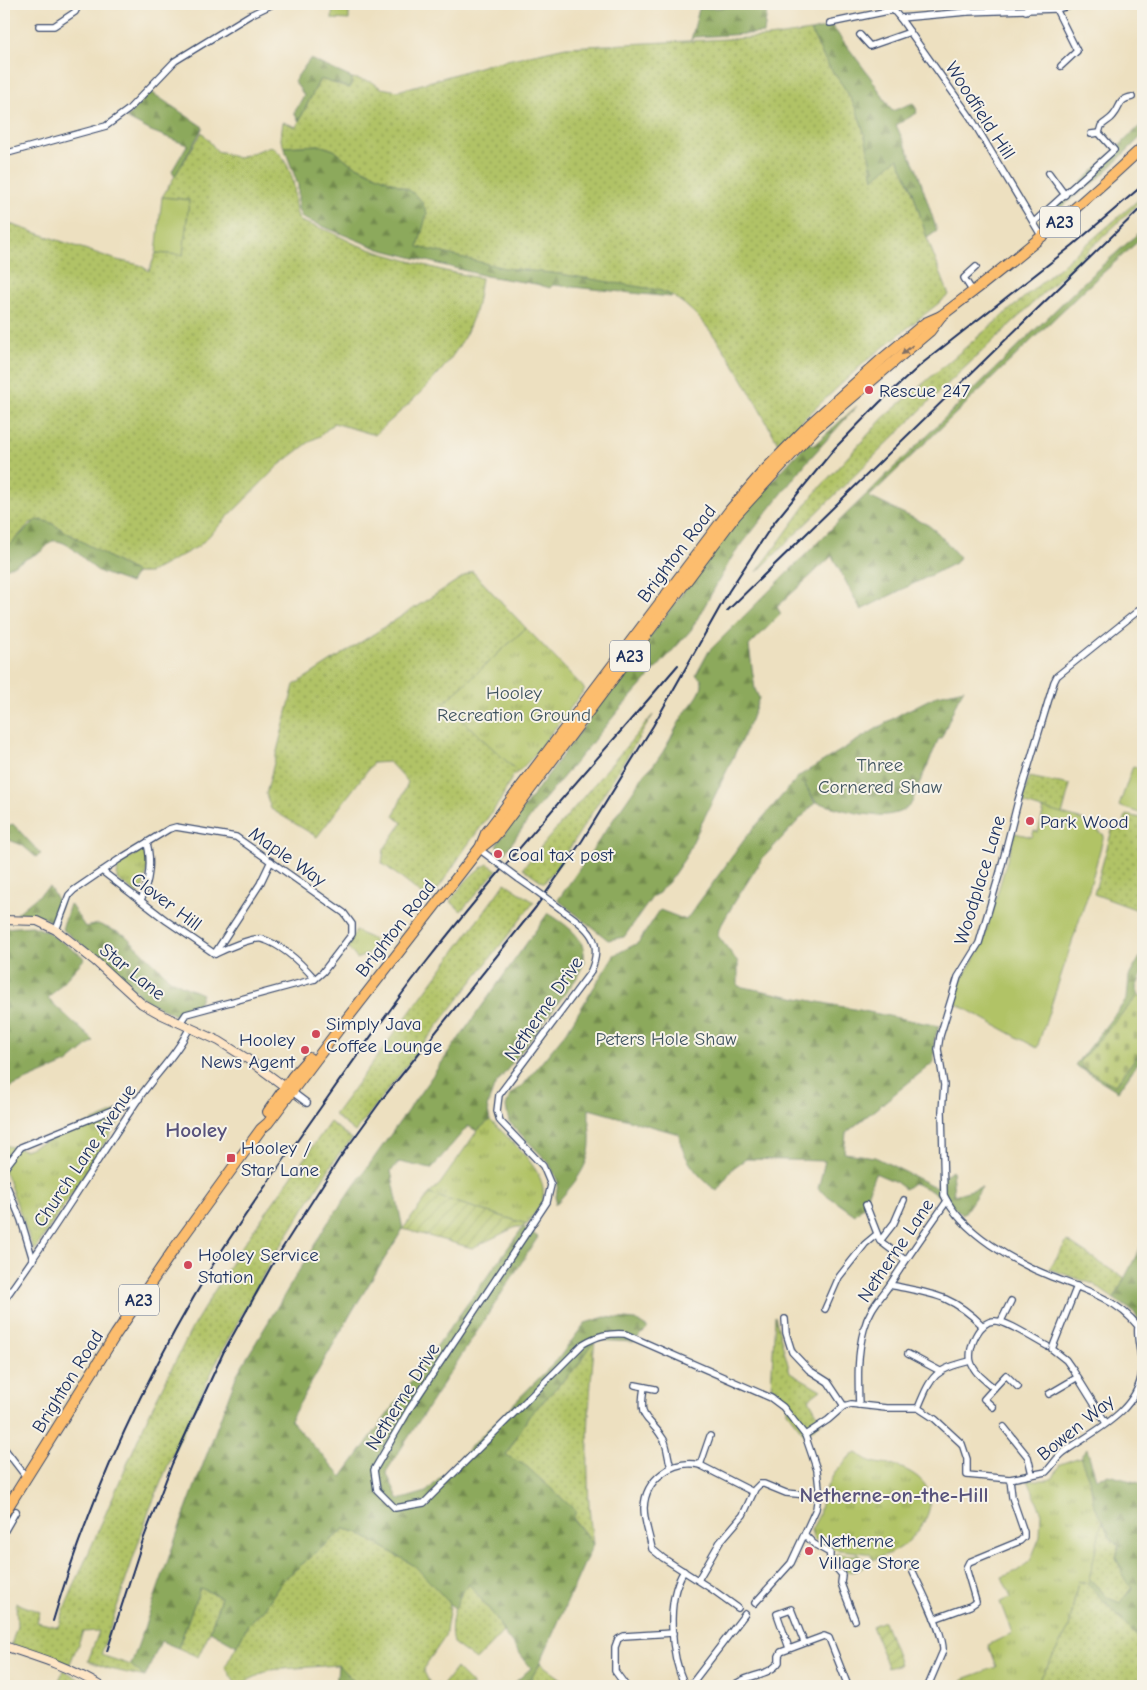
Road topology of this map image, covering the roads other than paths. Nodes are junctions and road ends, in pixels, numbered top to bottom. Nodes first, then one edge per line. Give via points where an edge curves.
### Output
1 (79, 4) edge
2 (273, 4) edge
3 (888, 4) edge
4 (965, 4) edge
5 (1028, 4) edge
6 (1079, 4) edge
7 (893, 10) junction
8 (1056, 10) junction
9 (1026, 11) junction
10 (968, 12) junction
11 (900, 18) junction
12 (830, 23) dead end
13 (38, 26) dead end
14 (910, 32) junction
15 (860, 35) dead end
16 (1061, 66) dead end
17 (1132, 97) dead end
18 (1099, 133) junction
19 (1091, 134) dead end
20 (1143, 146) edge
21 (4, 154) edge
22 (1050, 173) dead end
23 (1065, 195) junction
24 (1034, 222) junction
25 (1042, 238) junction
26 (976, 267) dead end
27 (973, 292) junction
28 (1143, 607) edge
29 (147, 843) junction
30 (479, 849) junction
31 (271, 861) junction
32 (102, 872) junction
33 (140, 900) junction
34 (4, 920) edge
35 (56, 930) junction
36 (215, 954) junction
37 (315, 979) junction
38 (180, 1024) junction
39 (190, 1027) junction
40 (288, 1089) junction
41 (139, 1098) junction
42 (307, 1102) dead end
43 (4, 1169) edge
44 (4, 1179) edge
45 (904, 1200) dead end
46 (947, 1201) junction
47 (866, 1205) dead end
48 (877, 1234) junction
49 (880, 1241) junction
50 (33, 1260) junction
51 (905, 1260) junction
52 (890, 1285) junction
53 (1077, 1286) junction
54 (4, 1300) edge
55 (1011, 1300) dead end
56 (825, 1309) dead end
57 (785, 1319) dead end
58 (1002, 1321) junction
59 (983, 1326) junction
60 (1047, 1346) dead end
61 (908, 1354) dead end
62 (970, 1361) junction
63 (940, 1371) junction
64 (1078, 1377) junction
65 (634, 1385) dead end
66 (644, 1387) junction
67 (1018, 1387) dead end
68 (994, 1388) junction
69 (655, 1390) dead end
70 (1050, 1394) dead end
71 (859, 1405) junction
72 (844, 1406) junction
73 (993, 1407) dead end
74 (918, 1408) junction
75 (1106, 1423) junction
76 (1004, 1427) dead end
77 (805, 1434) junction
78 (710, 1436) dead end
79 (4, 1448) edge
80 (700, 1465) junction
81 (671, 1467) junction
82 (1032, 1474) junction
83 (27, 1478) junction
84 (1010, 1479) junction
85 (754, 1492) junction
86 (818, 1496) junction
87 (8, 1511) edge
88 (4, 1532) edge
89 (805, 1535) junction
90 (684, 1571) junction
91 (913, 1572) dead end
92 (698, 1580) junction
93 (754, 1603) dead end
94 (738, 1608) dead end
95 (745, 1614) dead end
96 (934, 1619) junction
97 (854, 1620) dead end
98 (672, 1633) junction
99 (804, 1642) junction
100 (4, 1646) edge
101 (789, 1648) junction
102 (100, 1686) edge
103 (626, 1686) edge
104 (685, 1686) edge
105 (690, 1686) edge
106 (733, 1686) edge
107 (848, 1686) edge
108 (928, 1686) edge

1 - 13 street via 75,12 54,26
2 - 21 street via 175,61 128,110 106,126
3 - 7 street, Woodfield Hill
4 - 10 street
5 - 9 street
6 - 8 street
7 - 11 street, Woodfield Hill
7 - 12 street
8 - 9 street
8 - 16 street via 1077,51
9 - 10 street
10 - 11 street
11 - 14 street, Woodfield Hill
14 - 15 street via 870,46
14 - 24 street, Woodfield Hill via 971,118
17 - 18 street via 1124,98
18 - 19 street
18 - 23 street via 1114,150
20 - 25 highway, Brighton Road / A23
22 - 23 street
23 - 24 street
24 - 25 street, Woodfield Hill
25 - 27 highway, Brighton Road / A23
26 - 27 street via 964,278
27 - 30 highway, Brighton Road / A23 via 941,316 930,331 815,429 736,515 499,831
28 - 46 street, Woodplace Lane via 1057,676 1054,682 979,943 958,977 940,1036 938,1049 944,1085 944,1195
29 - 31 street, Maple Way via 176,828 236,837
29 - 32 street, Maple Way
29 - 33 street via 151,864
30 - 40 highway, Brighton Road / A23 via 339,1028 321,1043
30 - 77 street, Netherne Drive, bridge via 588,929 596,948 596,960 590,973 499,1095 497,1111 500,1121 543,1166 551,1185 547,1202 410,1408 374,1470 377,1490 395,1508 424,1503 583,1344 609,1333 625,1334 771,1398 783,1407
31 - 36 street
31 - 37 street, Maple Way via 344,913 352,924 352,934
32 - 33 street, Clover Hill
32 - 35 street, Maple Way via 69,895
33 - 36 street, Clover Hill
34 - 35 street, Star Lane via 36,920
35 - 38 street, Star Lane via 142,1004
36 - 37 street via 233,945 261,939 281,948
37 - 38 street via 186,1014
38 - 39 street, Star Lane
39 - 40 street, Star Lane via 246,1058
39 - 41 street, Church Lane Avenue
40 - 42 street
40 - 83 highway, Brighton Road / A23 via 264,1118 261,1129 121,1327
41 - 43 street via 21,1147
41 - 50 street, Church Lane Avenue
44 - 50 street
45 - 49 street via 894,1223
46 - 51 street, Netherne Lane
46 - 53 street via 968,1227 998,1249 1026,1266
47 - 48 street
48 - 49 street
48 - 56 street via 865,1244 839,1278
49 - 51 street
50 - 54 street, Church Lane Avenue
51 - 52 street, Netherne Lane
52 - 59 street via 943,1297 970,1312
52 - 71 street, Netherne Lane via 876,1301 864,1328 858,1371
53 - 64 street via 1052,1349 1066,1360
53 - 75 street, Bowen Way via 1093,1292 1129,1315 1138,1326 1142,1371 1136,1390 1127,1405
55 - 58 street
57 - 72 street via 792,1352 809,1370 828,1382
58 - 59 street via 992,1320
58 - 60 street
59 - 62 street via 976,1336
61 - 63 street
62 - 63 street
62 - 68 street
63 - 74 street via 928,1384
64 - 70 street
64 - 75 street
65 - 66 street
66 - 69 street
66 - 81 street via 643,1414 665,1442
67 - 68 street via 1006,1375
68 - 73 street via 984,1399
71 - 72 street
71 - 74 street
72 - 77 street
74 - 84 street, Bowen Way via 962,1444 968,1459 967,1476
75 - 82 street, Bowen Way via 1064,1452 1046,1472
76 - 82 street via 1028,1457
77 - 86 street, Netherne Drive via 817,1470
78 - 80 street
79 - 83 street
80 - 81 street via 691,1463
80 - 85 street
81 - 90 street via 647,1490 644,1508 650,1551
82 - 84 street, Bowen Way
83 - 87 highway, Brighton Road / A23
84 - 96 street via 1024,1537 968,1562 966,1568 976,1602
85 - 86 street via 757,1486 764,1484 786,1493
85 - 92 street via 743,1515 720,1542
86 - 89 street, Netherne Drive
87 - 88 street, Brighton Road
89 - 93 street, Netherne Drive via 791,1563
89 - 97 street via 830,1553 832,1563 842,1575 842,1589
90 - 92 street
90 - 98 street via 677,1581
91 - 96 street
92 - 94 street
95 - 105 street
96 - 108 street via 943,1645
98 - 103 street via 618,1639 615,1671
98 - 104 street via 675,1658
99 - 101 street
99 - 101 street via 791,1610 777,1614
99 - 107 street via 824,1636 829,1638
100 - 102 street via 59,1664
101 - 106 street via 781,1652 775,1668 739,1680

